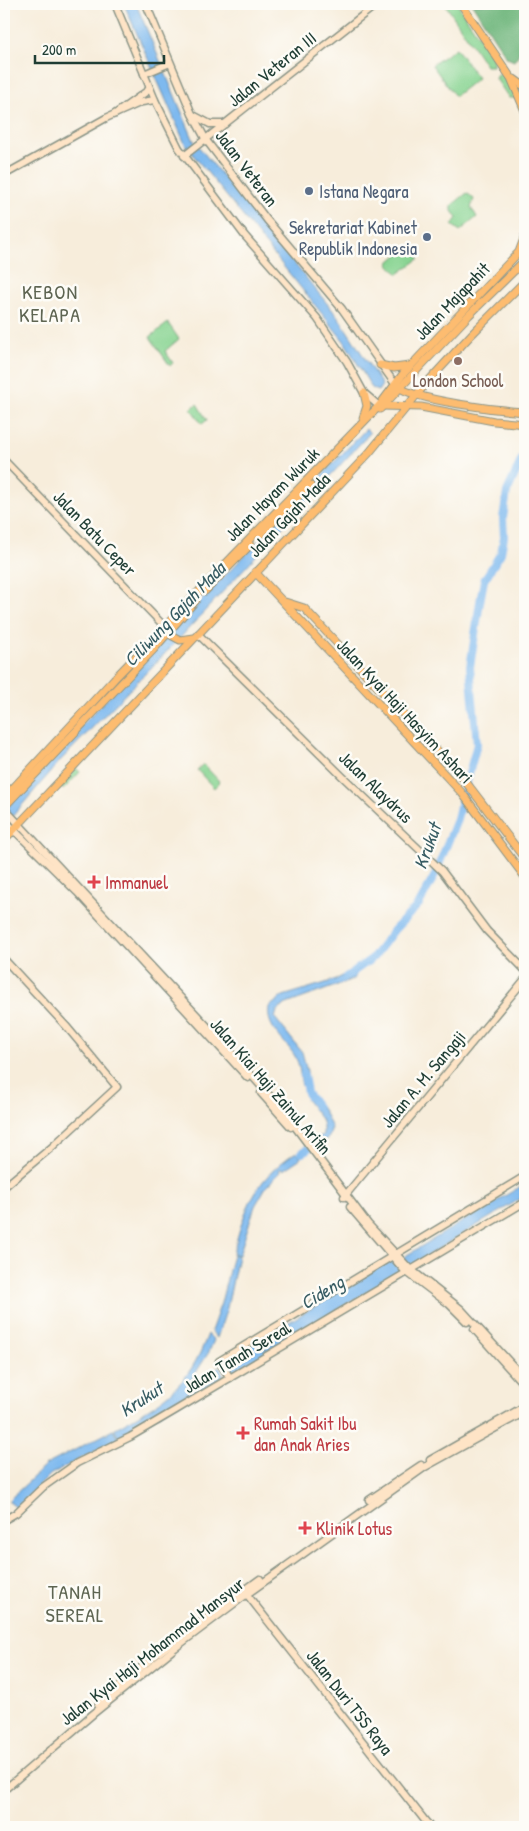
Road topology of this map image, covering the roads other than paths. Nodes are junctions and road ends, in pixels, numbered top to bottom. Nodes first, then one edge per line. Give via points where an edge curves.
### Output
1 (115, 4) edge
2 (146, 4) edge
3 (377, 4) edge
4 (461, 4) edge
5 (170, 63) junction
6 (148, 72) junction
7 (511, 78) junction
8 (525, 86) edge
9 (150, 89) junction
10 (155, 100) junction
11 (525, 111) edge
12 (192, 114) junction
13 (113, 115) junction
14 (226, 124) junction
15 (206, 140) junction
16 (187, 154) junction
17 (4, 175) edge
18 (525, 236) edge
19 (525, 260) edge
20 (525, 281) edge
21 (380, 364) junction
22 (410, 366) junction
23 (397, 386) junction
24 (423, 387) junction
25 (364, 393) junction
26 (416, 396) junction
27 (425, 397) junction
28 (381, 406) junction
29 (408, 407) junction
30 (525, 412) edge
31 (361, 423) junction
32 (525, 424) edge
33 (4, 460) edge
34 (255, 572) junction
35 (282, 601) junction
36 (168, 631) junction
37 (196, 636) junction
38 (4, 798) edge
39 (4, 808) edge
40 (6, 821) edge
41 (15, 830) junction
42 (4, 840) edge
43 (525, 859) edge
44 (525, 877) edge
45 (4, 959) edge
46 (525, 970) edge
47 (525, 979) edge
48 (525, 1176) edge
49 (4, 1187) edge
50 (345, 1196) junction
51 (525, 1202) edge
52 (395, 1257) junction
53 (408, 1270) junction
54 (229, 1377) junction
55 (522, 1378) edge
56 (525, 1386) edge
57 (525, 1406) edge
58 (525, 1412) edge
59 (463, 1443) junction
60 (4, 1520) edge
61 (243, 1595) junction
62 (42, 1755) junction
63 (4, 1785) edge
64 (4, 1790) edge
65 (430, 1827) edge

1 - 6 street
2 - 5 street, Jalan Veteran
3 - 14 street, Jalan Veteran III
4 - 7 main road
5 - 6 street
5 - 12 street, Jalan Veteran
6 - 9 street
7 - 8 main road
7 - 11 main road
9 - 10 street
9 - 13 street
10 - 13 street
10 - 16 street
12 - 14 street via 212,125
12 - 15 street, Jalan Veteran
13 - 17 street
14 - 15 street, Jalan Veteran III
15 - 16 street, Jalan Veteran III
15 - 21 street, Jalan Veteran via 267,220 342,309
16 - 25 street via 245,236 317,318
18 - 22 main road, Jalan Majapahit via 519,252
19 - 23 main road
20 - 24 main road, Jalan Gajah Mada
21 - 22 main road via 394,368
21 - 23 street, Jalan Veteran
22 - 23 main road, Jalan Majapahit
23 - 26 main road, Jalan Veteran
23 - 28 main road, Jalan Hayam Wuruk
24 - 26 main road, Jalan Gajah Mada
24 - 27 main road
25 - 28 street
25 - 31 main road via 367,409
26 - 27 main road
26 - 29 main road, Jalan Gajah Mada
27 - 30 main road
28 - 29 main road
28 - 31 main road, Jalan Hayam Wuruk
28 - 36 main road, Jalan Hayam Wuruk
29 - 32 main road
29 - 34 main road, Jalan Gajah Mada via 369,453
31 - 36 main road, Jalan Hayam Wuruk
33 - 36 street, Jalan Batu Ceper
34 - 35 main road, Jalan Kyai Haji Hasyim Ashari
34 - 37 main road, Jalan Gajah Mada
35 - 43 main road, Jalan Kyai Haji Hasyim Ashari via 304,608 468,784
35 - 44 main road, Jalan Kyai Haji Hasyim Ashari via 464,796
36 - 37 main road via 178,640
36 - 38 main road, Jalan Hayam Wuruk
36 - 39 main road, Jalan Hayam Wuruk
37 - 41 main road, Jalan Gajah Mada
37 - 46 street, Jalan Alaydrus via 442,871 487,930
39 - 41 street via 13,817
40 - 41 street
41 - 42 main road, Jalan Gajah Mada
41 - 50 street, Jalan Kiai Haji Zainul Arifin via 38,848 182,1003 304,1140
45 - 49 street via 117,1087
47 - 50 street, Jalan A. M. Sangaji
48 - 52 street
50 - 52 street, Jalan Kiai Haji Zainul Arifin
51 - 53 street, Jalan Tanah Sereal
52 - 53 street
52 - 54 street via 220,1363
53 - 54 street, Jalan Tanah Sereal
53 - 55 street via 449,1304
54 - 60 street, Jalan Tanah Sereal via 130,1437 78,1463
55 - 56 street
57 - 59 street
58 - 59 street
59 - 61 street, Jalan Kyai Haji Mohammad Mansyur via 377,1497
61 - 62 street, Jalan Kyai Haji Mohammad Mansyur via 173,1646
61 - 65 street, Jalan Duri TSS Raya
62 - 63 street, Jalan Kyai Haji Mohammad Mansyur
62 - 64 street, Jalan Kyai Haji Mohammad Mansyur

